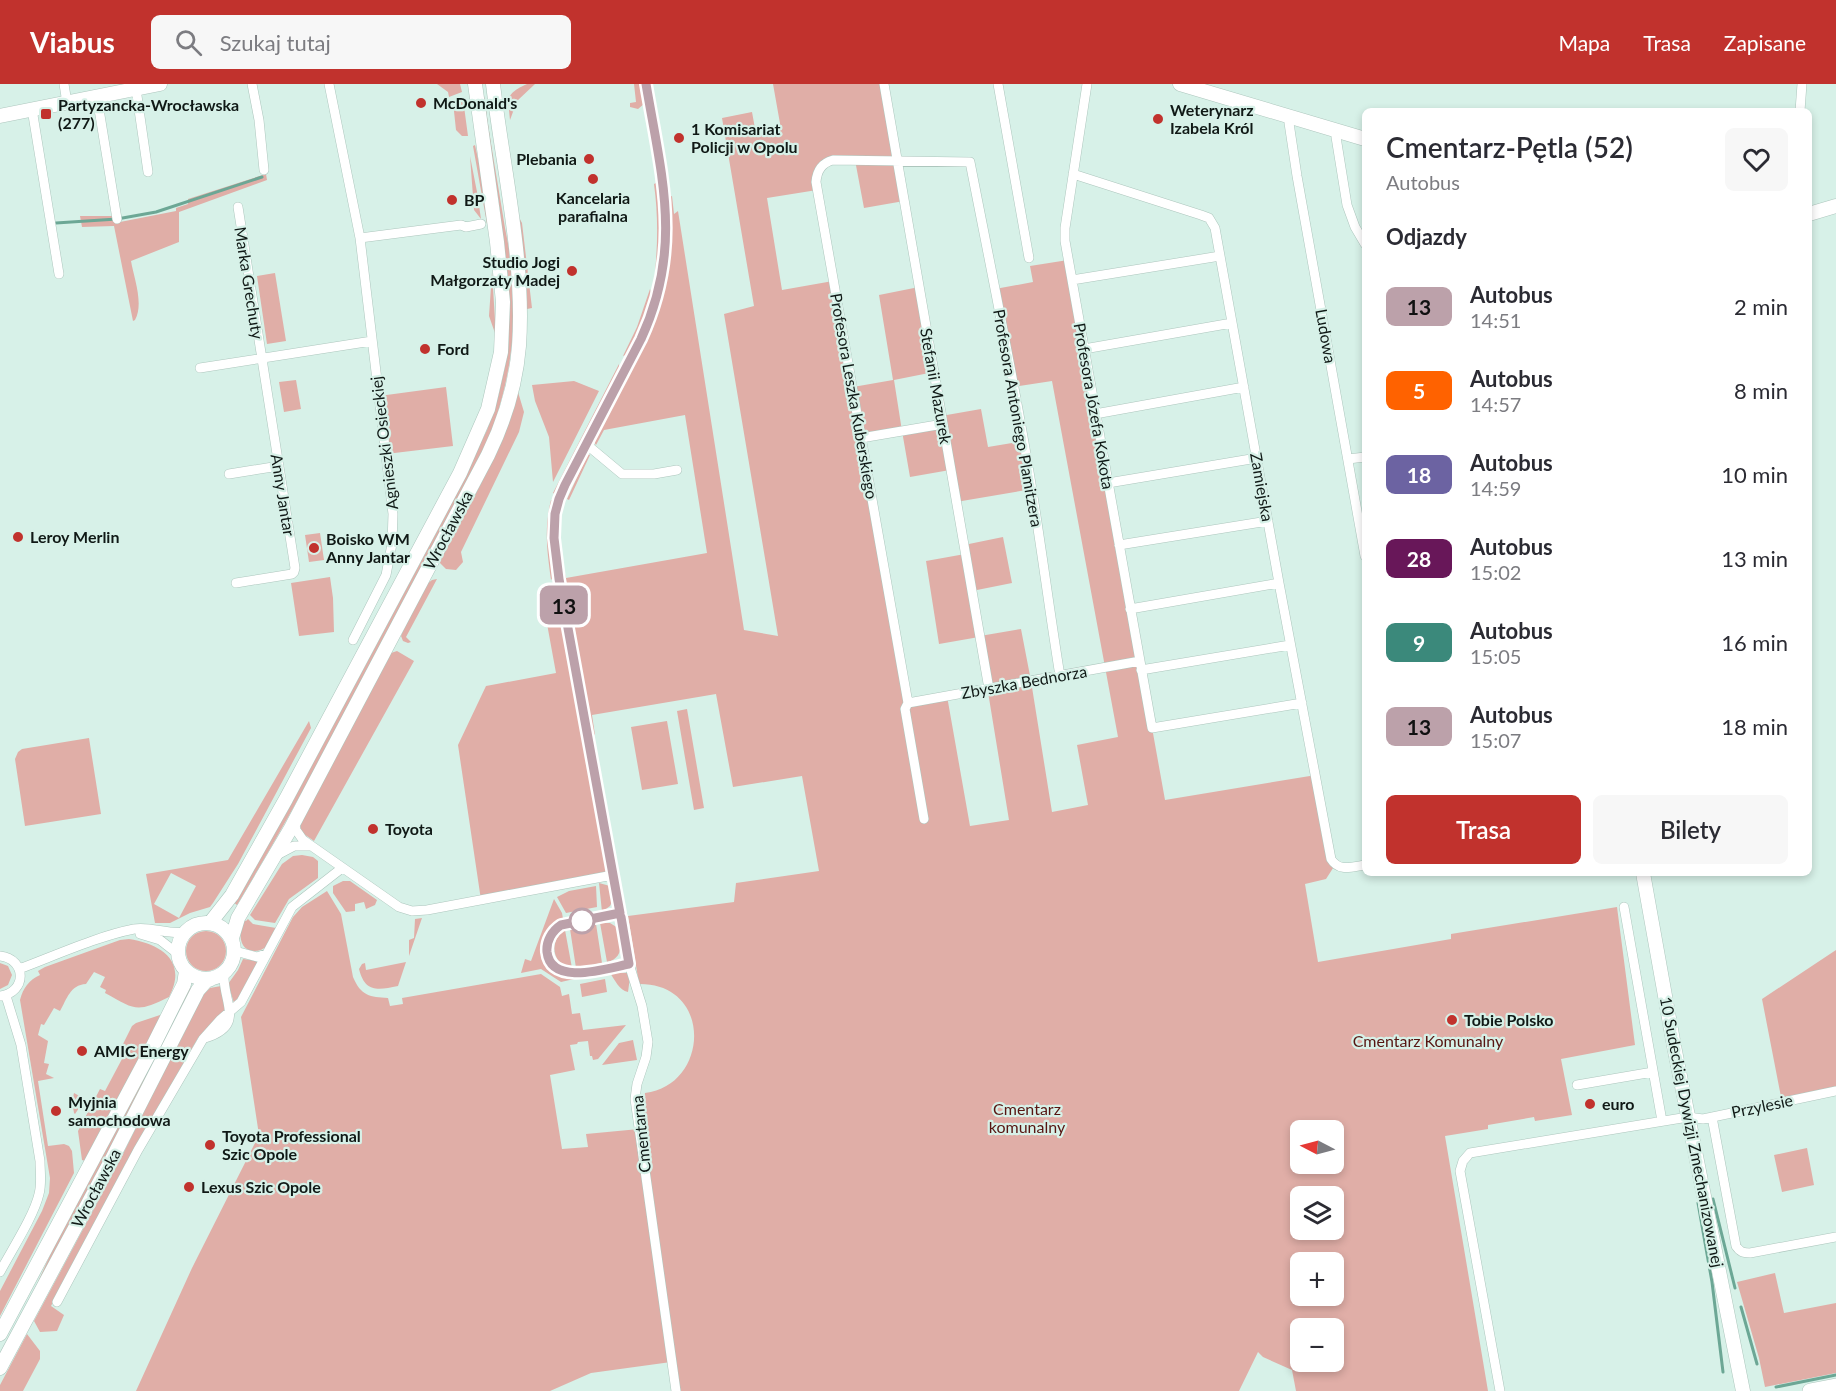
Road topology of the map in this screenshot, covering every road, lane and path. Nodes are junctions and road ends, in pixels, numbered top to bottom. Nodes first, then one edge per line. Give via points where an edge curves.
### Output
1 (64, 84) edge
2 (160, 84) edge
3 (252, 84) edge
4 (329, 84) edge
5 (475, 84) edge
6 (504, 84) edge
7 (646, 84) edge
8 (884, 84) edge
9 (998, 84) edge
10 (1087, 84) edge
11 (1180, 84) edge
12 (1802, 84) edge
13 (136, 89) junction
14 (494, 91) edge
15 (103, 92) edge
16 (67, 103) junction
17 (1800, 108) edge
18 (32, 110) junction
19 (0, 116) edge
20 (1290, 116) junction
21 (1337, 131) junction
22 (1362, 138) edge
23 (897, 160) junction
24 (970, 162) joint
25 (264, 170) dead end
26 (148, 172) dead end
27 (1073, 174) junction
28 (1836, 206) edge
29 (238, 207) dead end
30 (1812, 213) edge
31 (117, 219) dead end
32 (481, 224) dead end
33 (360, 237) junction
34 (1362, 238) edge
35 (1220, 256) junction
36 (1029, 258) dead end
37 (59, 274) dead end
38 (1072, 280) junction
39 (1233, 323) junction
40 (372, 341) junction
41 (1083, 349) junction
42 (261, 358) junction
43 (200, 368) dead end
44 (1244, 387) junction
45 (1095, 414) junction
46 (943, 424) junction
47 (861, 438) junction
48 (586, 444) junction
49 (1362, 457) edge
50 (1257, 458) junction
51 (1348, 459) junction
52 (279, 466) junction
53 (677, 470) dead end
54 (230, 474) dead end
55 (1108, 483) junction
56 (1268, 521) junction
57 (1362, 530) edge
58 (1119, 545) junction
59 (236, 583) dead end
60 (1279, 583) junction
61 (1130, 609) junction
62 (353, 640) dead end
63 (1290, 645) junction
64 (1140, 665) junction
65 (1060, 676) junction
66 (988, 689) junction
67 (908, 703) junction
68 (1302, 703) junction
69 (924, 819) dead end
70 (294, 821) junction
71 (311, 846) junction
72 (274, 856) junction
73 (1362, 865) edge
74 (342, 868) junction
75 (614, 875) junction
76 (1644, 876) edge
77 (1624, 907) dead end
78 (210, 923) junction
79 (126, 932) junction
80 (185, 932) junction
81 (233, 945) junction
82 (178, 954) junction
83 (266, 954) junction
84 (0, 956) edge
85 (19, 969) junction
86 (186, 971) junction
87 (225, 973) junction
88 (211, 979) junction
89 (3, 996) edge
90 (231, 1012) junction
91 (1653, 1072) junction
92 (1577, 1085) dead end
93 (1836, 1091) edge
94 (1688, 1117) junction
95 (1712, 1117) junction
96 (1662, 1121) junction
97 (1836, 1237) edge
98 (0, 1272) edge
99 (57, 1302) dead end
100 (0, 1334) edge
101 (0, 1368) edge
102 (1836, 1386) edge
103 (1742, 1387) edge
104 (676, 1391) edge
105 (1500, 1391) edge
106 (1810, 1391) edge

1 - 16 street
2 - 13 main road
3 - 25 street
4 - 33 street, Agnieszki Osieckiej
5 - 78 main road, Wrocławska via 503,302 501,352 488,409 460,473 286,799 232,895
6 - 14 main road
7 - 48 street, Cmentarna via 665,200 664,266 647,325
8 - 23 street, Stefanii Mazurek
9 - 36 street
10 - 27 street, Profesora Józefa Kokota
11 - 20 main road
12 - 17 street
13 - 15 main road
13 - 26 street
14 - 70 main road, Wrocławska via 520,308 519,348 509,399 488,455
15 - 16 main road
15 - 31 street
16 - 18 main road
18 - 19 main road
18 - 37 street
20 - 21 main road
20 - 51 street, Ludowa via 1297,176
21 - 22 main road
21 - 34 street via 1347,205
23 - 24 street, Profesora Leszka Kuberskiego
23 - 46 street, Stefanii Mazurek
23 - 47 street, Profesora Leszka Kuberskiego via 833,160 823,164 817,177
24 - 65 street, Profesora Antoniego Plamitzera via 1026,452
27 - 35 street, Zamiejska via 1209,218
27 - 38 street, Profesora Józefa Kokota via 1064,234
28 - 30 main road
29 - 42 street, Marka Grechuty
32 - 33 street
33 - 40 street, Agnieszki Osieckiej
35 - 38 street
35 - 39 street, Zamiejska
38 - 41 street, Profesora Józefa Kokota
39 - 41 street
39 - 44 street, Zamiejska
40 - 42 street, Marka Grechuty
40 - 62 street, Agnieszki Osieckiej via 393,514 392,544 386,575
41 - 45 street, Profesora Józefa Kokota
42 - 43 street, Marka Grechuty
42 - 52 street, Anny Jantar
44 - 45 street
44 - 50 street, Zamiejska
45 - 55 street, Profesora Józefa Kokota
46 - 47 street
46 - 66 street, Stefanii Mazurek
47 - 67 street, Profesora Leszka Kuberskiego
48 - 53 street via 622,474
48 - 75 street, Cmentarna via 559,499 554,538
49 - 51 street
50 - 55 street
50 - 56 street, Zamiejska
51 - 57 street, Ludowa
52 - 54 street
52 - 59 street, Anny Jantar via 294,572
55 - 58 street, Profesora Józefa Kokota
56 - 58 street
56 - 60 street, Zamiejska
58 - 61 street, Profesora Józefa Kokota
60 - 61 street
60 - 63 street, Zamiejska
61 - 64 street, Profesora Józefa Kokota
63 - 64 street, Zbyszka Bednorza
63 - 68 street, Zamiejska
64 - 65 street, Zbyszka Bednorza
64 - 68 street, Profesora Józefa Kokota via 1152,728
65 - 66 street, Zbyszka Bednorza
66 - 67 street, Zbyszka Bednorza
67 - 69 street, Profesora Leszka Kuberskiego via 905,709
68 - 73 street, Zamiejska via 1331,859 1340,868
70 - 71 street via 299,835
70 - 72 main road, Wrocławska
71 - 72 street via 294,846
71 - 74 street
72 - 81 main road, Wrocławska via 238,918
74 - 75 street via 399,907 418,911
74 - 83 street via 292,907
75 - 104 street, Cmentarna via 648,1042 635,1099
76 - 94 main road, 10 Sudeckiej Dywizji Zmechanizowanej
77 - 91 street
78 - 80 main road via 196,924
78 - 81 main road via 220,926
79 - 80 street via 143,928
79 - 82 street via 160,940
79 - 85 street
80 - 82 main road
81 - 83 street via 257,957
81 - 87 main road via 231,966
82 - 86 main road
83 - 90 street via 241,1002
84 - 85 street via 11,959
85 - 89 street via 19,982 12,993
86 - 88 main road via 200,979
86 - 100 main road, Wrocławska via 184,984 150,1052
87 - 88 main road
87 - 90 street via 225,995
88 - 101 main road, Wrocławska via 198,990
89 - 98 street via 21,1045 41,1177 35,1206
90 - 99 street via 223,1029 203,1039
91 - 92 street
91 - 96 street
93 - 95 street, Przylesie
94 - 95 street, Przylesie
94 - 96 street, Przylesie
94 - 103 main road, 10 Sudeckiej Dywizji Zmechanizowanej
95 - 97 street via 1739,1250 1750,1253
96 - 105 street, Przylesie via 1486,1149 1470,1153 1463,1161 1460,1171
102 - 106 main road

